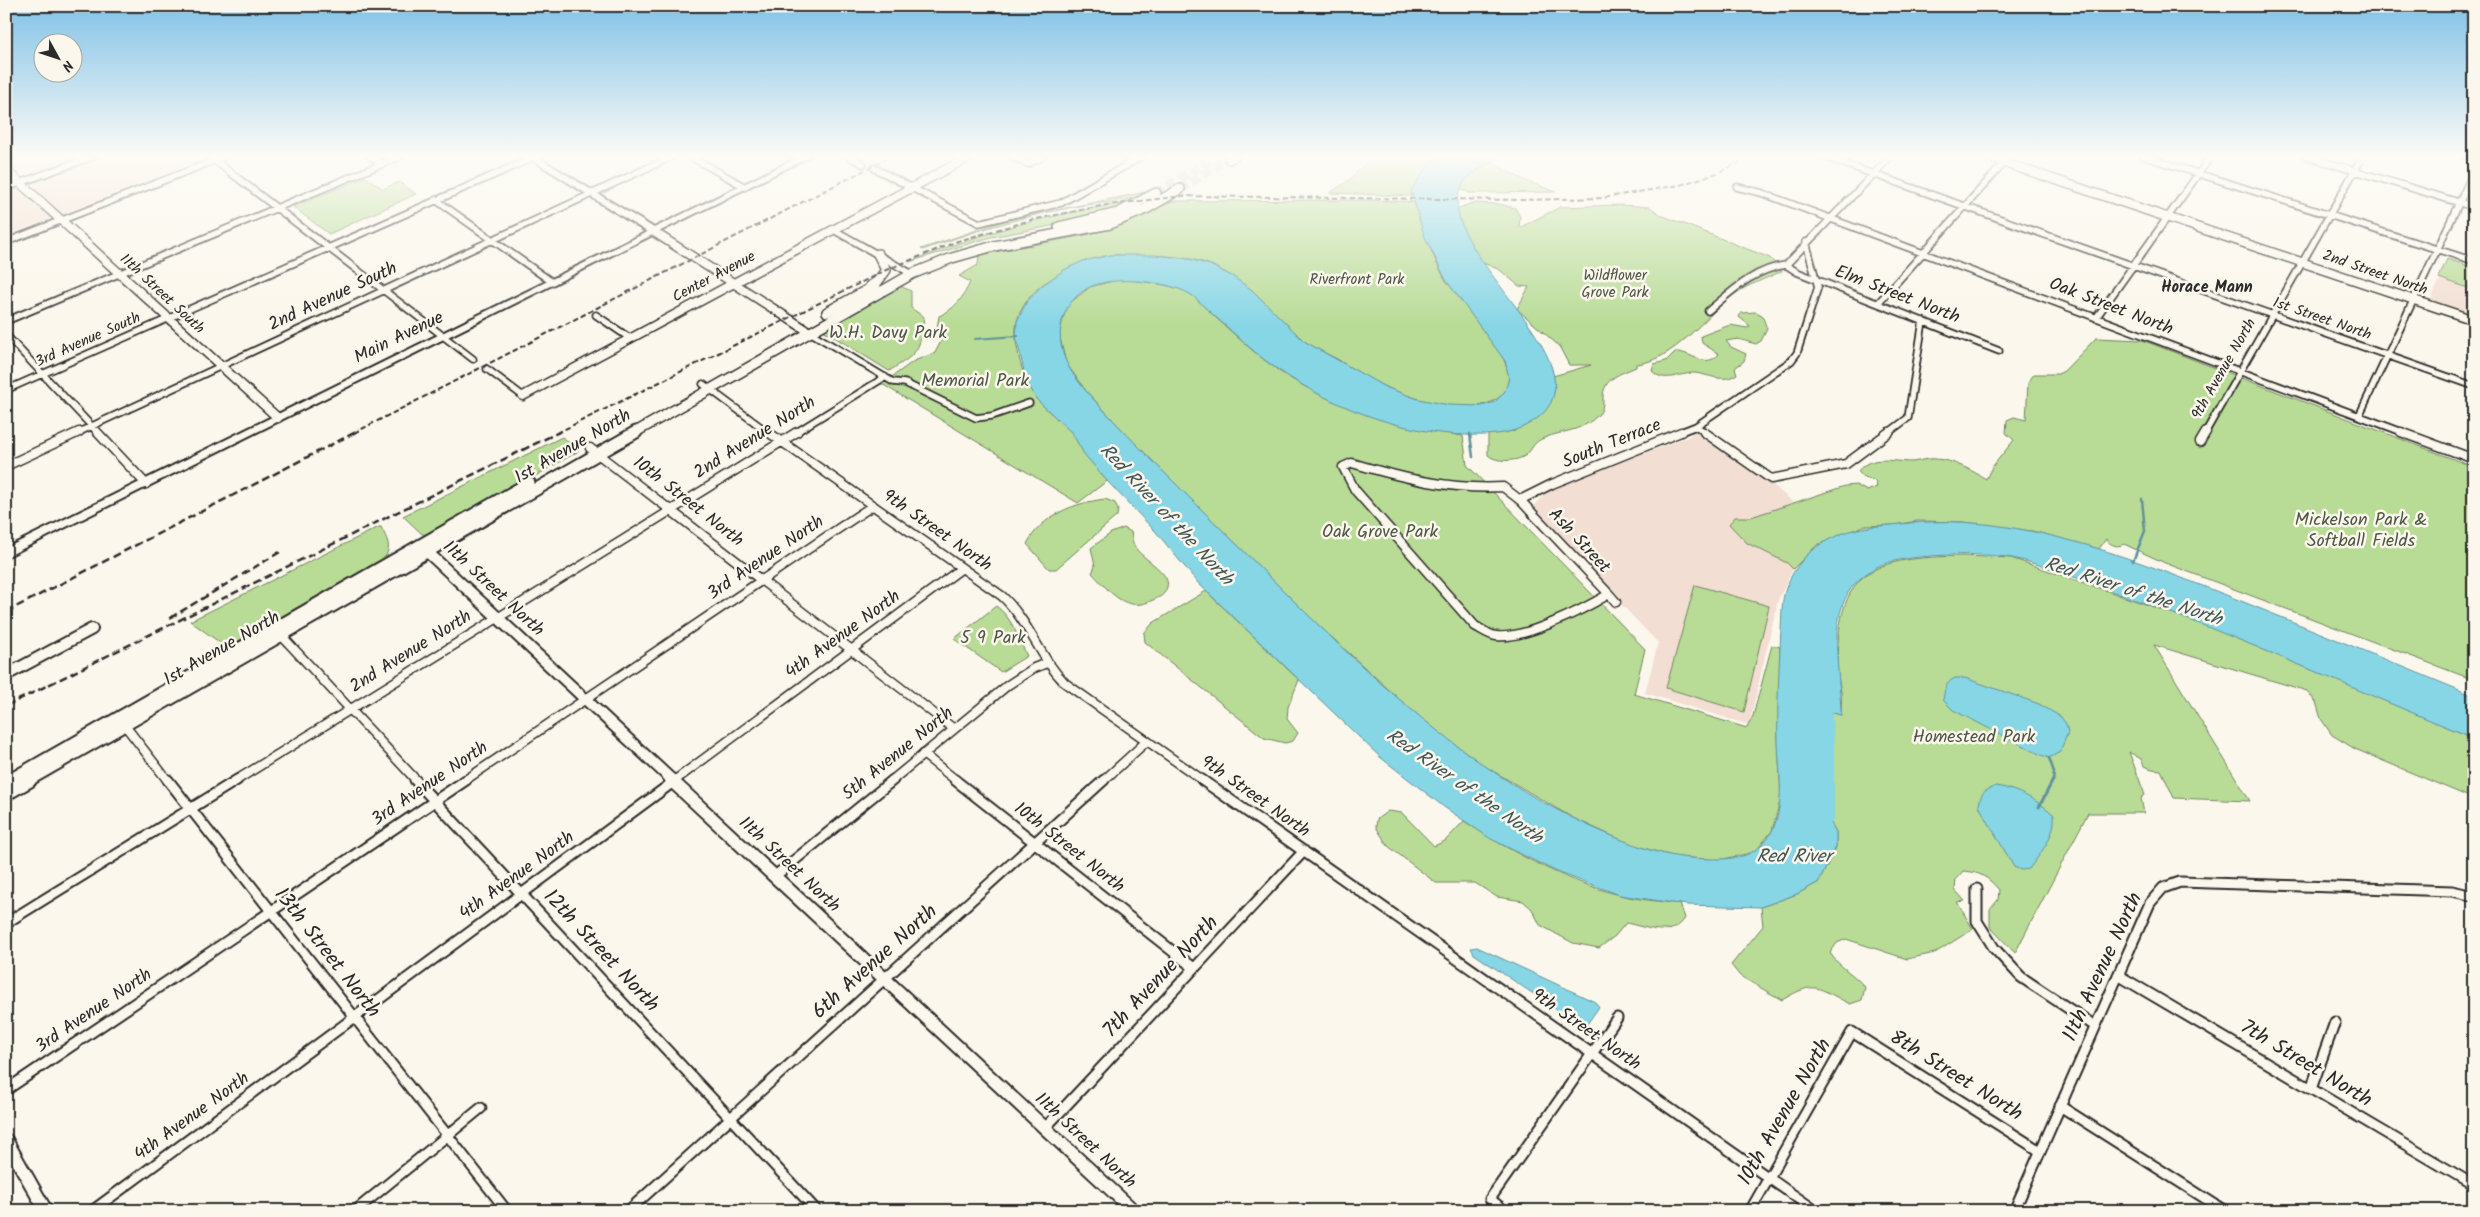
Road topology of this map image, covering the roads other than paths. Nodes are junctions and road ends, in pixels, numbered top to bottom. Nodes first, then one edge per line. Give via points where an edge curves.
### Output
1 (53, 213) edge
2 (80, 213) edge
3 (265, 213) edge
4 (283, 213) edge
5 (407, 213) edge
6 (454, 213) edge
7 (550, 213) edge
8 (608, 213) edge
9 (622, 213) edge
10 (692, 213) edge
11 (866, 213) edge
12 (959, 213) edge
13 (1021, 213) edge
14 (1118, 213) edge
15 (1137, 213) edge
16 (1814, 213) edge
17 (1836, 213) edge
18 (1961, 213) edge
19 (1982, 213) edge
20 (2152, 213) edge
21 (2172, 213) edge
22 (2323, 213) edge
23 (2454, 213) edge
24 (2330, 215) junction
25 (2168, 218) junction
26 (1830, 219) junction
27 (62, 220) junction
28 (834, 230) junction
29 (654, 232) junction
30 (492, 240) junction
31 (6, 242) edge
32 (1806, 242) junction
33 (329, 248) junction
34 (618, 250) junction
35 (2437, 250) junction
36 (1923, 253) junction
37 (878, 254) junction
38 (2474, 261) edge
39 (2302, 263) junction
40 (1786, 265) junction
41 (2133, 266) junction
42 (908, 271) junction
43 (120, 273) junction
44 (1816, 279) junction
45 (552, 282) junction
46 (733, 284) junction
47 (384, 290) junction
48 (849, 299) junction
49 (2414, 300) junction
50 (1878, 303) junction
51 (1708, 311) dead end
52 (596, 315) dead end
53 (2272, 315) junction
54 (2096, 318) junction
55 (168, 319) junction
56 (2474, 320) edge
57 (6, 321) edge
58 (1923, 321) junction
59 (805, 329) junction
60 (6, 335) edge
61 (443, 336) junction
62 (631, 339) junction
63 (1999, 351) dead end
64 (2388, 356) junction
65 (473, 359) dead end
66 (221, 366) junction
67 (487, 369) dead end
68 (2240, 371) junction
69 (42, 374) junction
70 (885, 377) junction
71 (706, 386) junction
72 (2474, 386) edge
73 (6, 390) edge
74 (523, 396) joint
75 (1029, 402) dead end
76 (2359, 416) junction
77 (278, 418) junction
78 (1696, 426) junction
79 (92, 427) junction
80 (782, 441) junction
81 (2200, 442) dead end
82 (593, 451) junction
83 (2474, 459) edge
84 (6, 466) edge
85 (146, 484) junction
86 (1520, 500) junction
87 (872, 506) junction
88 (670, 510) junction
89 (424, 549) junction
90 (6, 553) edge
91 (962, 568) junction
92 (761, 580) junction
93 (1609, 594) junction
94 (1616, 602) dead end
95 (497, 618) junction
96 (92, 629) dead end
97 (278, 632) junction
98 (851, 650) junction
99 (1047, 663) junction
100 (6, 675) edge
101 (586, 699) junction
102 (350, 709) junction
103 (121, 721) junction
104 (954, 729) junction
105 (1147, 740) junction
106 (923, 754) junction
107 (673, 781) junction
108 (6, 782) edge
109 (6, 793) edge
110 (435, 800) junction
111 (190, 808) junction
112 (1034, 842) junction
113 (1304, 851) junction
114 (775, 876) junction
115 (1977, 889) dead end
116 (522, 893) junction
117 (2474, 896) edge
118 (271, 911) junction
119 (6, 923) edge
120 (1194, 968) junction
121 (2118, 975) junction
122 (885, 978) junction
123 (354, 1017) junction
124 (1617, 1018) dead end
125 (2335, 1022) dead end
126 (2095, 1026) junction
127 (1852, 1032) joint
128 (1591, 1054) junction
129 (2311, 1089) junction
130 (6, 1090) edge
131 (2060, 1106) junction
132 (481, 1108) dead end
133 (731, 1118) junction
134 (1045, 1128) junction
135 (447, 1135) junction
136 (6, 1140) edge
137 (2040, 1151) junction
138 (1769, 1178) junction
139 (2474, 1185) edge
140 (46, 1211) edge
141 (92, 1211) edge
142 (355, 1211) edge
143 (507, 1211) edge
144 (628, 1211) edge
145 (818, 1211) edge
146 (1134, 1211) edge
147 (1505, 1211) edge
148 (1750, 1211) edge
149 (1816, 1211) edge
150 (2014, 1211) edge
151 (2225, 1211) edge

1 - 27 street, 11th Street South
2 - 27 street
3 - 43 street
4 - 33 street
5 - 33 street, 3rd Avenue South
6 - 30 street
7 - 30 street, 2nd Avenue South
8 - 34 main road via 630,231
9 - 29 main road
10 - 29 main road, Main Avenue
11 - 28 street, Center Avenue
12 - 13 street via 979,223
14 - 42 main road, 1st Avenue North via 972,244
15 - 42 main road, 1st Avenue North via 1110,224 994,246
16 - 26 street, Oak Street North
17 - 26 street
18 - 36 street
19 - 41 street, 1st Street North
20 - 25 street, 2nd Street North
21 - 25 street
22 - 24 street
23 - 35 street
24 - 35 street
24 - 39 street, 9th Avenue North
25 - 39 street, 2nd Street North
25 - 41 street
26 - 32 street
26 - 36 street, Oak Street North
27 - 31 street
27 - 43 street, 11th Street South
28 - 37 street
28 - 46 street, Center Avenue
29 - 34 main road, Main Avenue
29 - 46 street
30 - 45 street
30 - 47 street, 2nd Avenue South
32 - 40 street
32 - 44 street
33 - 47 street
33 - 55 street, 3rd Avenue South
34 - 45 main road, Main Avenue
35 - 38 street
35 - 49 street
36 - 50 street
36 - 54 street, Oak Street North
37 - 42 street
37 - 48 main road via 886,270 878,281
39 - 49 street, 2nd Street North
39 - 53 street, 9th Avenue North
40 - 44 street, Elm Street North
40 - 51 street via 1748,279
41 - 53 street, 1st Street North
41 - 54 street
42 - 48 main road, 1st Avenue North
42 - 59 main road, 1st Avenue North
43 - 55 street, 11th Street South
43 - 57 street
44 - 50 street, Elm Street North
44 - 78 street, South Terrace via 1818,287 1797,353 1791,361
45 - 61 main road, Main Avenue
46 - 59 street
46 - 62 street, Center Avenue
47 - 61 street
47 - 66 street, 2nd Avenue South
48 - 59 main road, 1st Avenue North
49 - 56 street, 2nd Street North
49 - 64 street
50 - 58 street, Elm Street North
52 - 62 street
53 - 64 street, 1st Street North
53 - 68 street, 9th Avenue North
54 - 68 street, Oak Street North
55 - 66 street, 11th Street South
55 - 69 street, 3rd Avenue South
58 - 63 street, Elm Street North
58 - 78 street via 1908,418 1846,464 1770,479
59 - 70 street
59 - 71 main road, 1st Avenue North
60 - 69 street
61 - 65 street
61 - 77 main road, Main Avenue
62 - 74 street, Center Avenue
64 - 72 street, 1st Street North
64 - 76 street
66 - 77 street, 11th Street South
66 - 79 street, 2nd Avenue South
67 - 74 street
68 - 76 street, Oak Street North
68 - 81 street, 9th Avenue North
69 - 73 street, 3rd Avenue South
69 - 79 street
70 - 75 street via 905,383 976,418 992,416
70 - 80 street, 2nd Avenue North
71 - 80 street, 9th Street North
71 - 82 main road, 1st Avenue North
76 - 83 street, Oak Street North
77 - 85 main road, Main Avenue
78 - 86 street, South Terrace
79 - 84 street, 2nd Avenue South
79 - 85 street
80 - 87 street, 9th Street North
80 - 88 street, 2nd Avenue North
82 - 88 street, 10th Street North
82 - 89 main road, 1st Avenue North
85 - 90 main road, Main Avenue
86 - 93 street, Ash Street
86 - 93 street via 1503,487 1484,488 1406,479 1352,463 1343,467 1357,490 1474,626 1495,636 1517,635 1583,609
87 - 91 street, 9th Street North
87 - 92 street, 3rd Avenue North
88 - 92 street, 10th Street North
88 - 95 street, 2nd Avenue North
89 - 95 street, 11th Street North
89 - 97 main road, 1st Avenue North
91 - 98 street, 4th Avenue North
91 - 99 street, 9th Street North via 1014,606 1030,628
92 - 98 street, 10th Street North
92 - 101 street, 3rd Avenue North
93 - 94 street, Ash Street
95 - 101 street, 11th Street North
95 - 102 street, 2nd Avenue North
96 - 100 street
97 - 102 street, 12th Street North
97 - 103 main road, 1st Avenue North
98 - 104 street, 10th Street North
98 - 107 street, 4th Avenue North
99 - 104 street, 5th Avenue North via 1020,676
99 - 105 street, 9th Street North via 1065,683
101 - 107 street, 11th Street North
101 - 110 street, 3rd Avenue North
102 - 110 street, 12th Street North
102 - 111 street, 2nd Avenue North
103 - 108 main road, 1st Avenue North
103 - 109 main road, 1st Avenue North
103 - 111 street, 13th Street North
104 - 106 street, 5th Avenue North
105 - 112 street, 6th Avenue North
105 - 113 street, 9th Street North
106 - 112 street, 10th Street North
106 - 114 street, 5th Avenue North
107 - 114 street, 11th Street North
107 - 116 street, 4th Avenue North
110 - 116 street, 12th Street North
110 - 118 street, 3rd Avenue North
111 - 118 street, 13th Street North
111 - 119 street, 2nd Avenue North
112 - 120 street, 10th Street North
112 - 122 street, 6th Avenue North
113 - 120 street, 7th Avenue North
113 - 128 street, 9th Street North
114 - 122 street, 11th Street North
115 - 126 street via 1977,921 1994,948 2021,977
116 - 123 street, 4th Avenue North
116 - 133 street, 12th Street North
117 - 121 street, 11th Avenue North via 2452,891 2180,882 2163,888 2150,903
118 - 123 street, 13th Street North
118 - 130 street, 3rd Avenue North
120 - 134 street, 7th Avenue North
121 - 126 street, 11th Avenue North
121 - 129 street, 7th Street North
122 - 133 street, 6th Avenue North
122 - 134 street, 11th Street North
123 - 135 street, 13th Street North
123 - 141 street, 4th Avenue North
124 - 128 street
125 - 129 street
126 - 131 street, 11th Avenue North
127 - 137 street, 8th Street North
127 - 138 street, 10th Avenue North
128 - 138 street, 9th Street North
128 - 147 street via 1490,1199
129 - 139 street, 7th Street North
131 - 137 street, 11th Avenue North
131 - 151 street
132 - 135 street
133 - 144 street, 6th Avenue North
133 - 145 street, 12th Street North
134 - 146 street, 11th Street North
135 - 142 street
135 - 143 street, 13th Street North
136 - 140 street
137 - 150 street, 11th Avenue North
138 - 148 street, 10th Avenue North
138 - 149 street, 9th Street North

